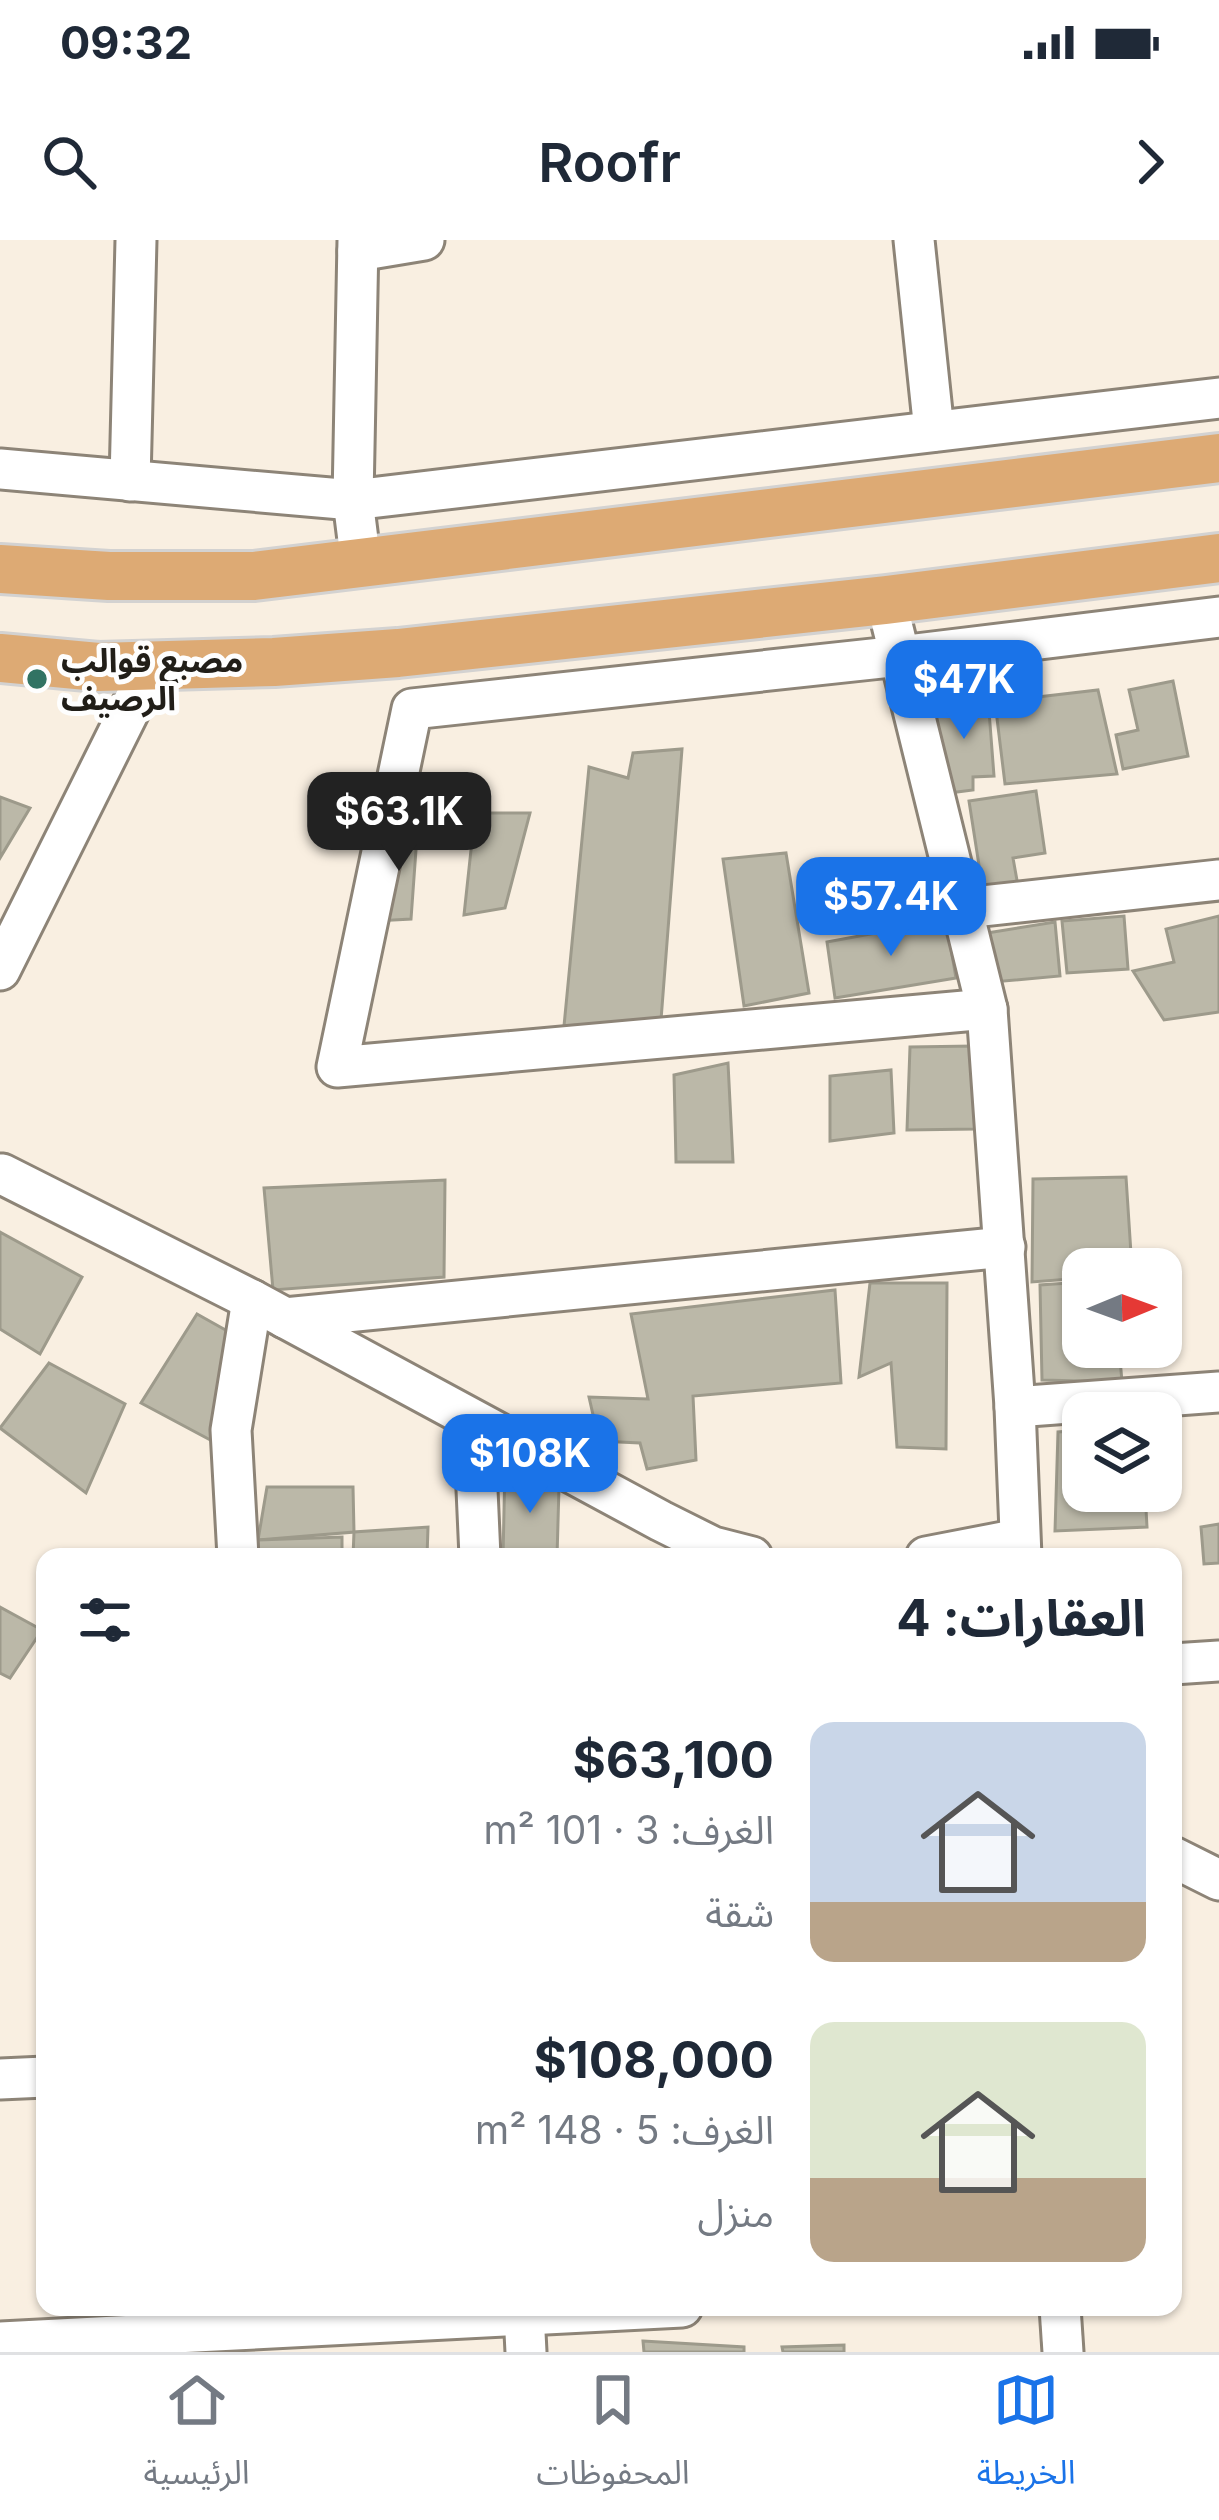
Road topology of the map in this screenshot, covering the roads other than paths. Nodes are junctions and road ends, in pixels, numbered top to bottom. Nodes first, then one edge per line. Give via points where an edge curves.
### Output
1 (136, 240) edge
2 (424, 240) edge
3 (914, 240) edge
4 (358, 245) edge
5 (1219, 398) edge
6 (934, 430) junction
7 (1219, 458) edge
8 (0, 469) edge
9 (130, 481) junction
10 (353, 500) junction
11 (1219, 558) edge
12 (361, 564) junction
13 (0, 569) edge
14 (886, 600) junction
15 (1219, 617) edge
16 (899, 656) junction
17 (0, 658) edge
18 (141, 686) dead end
19 (1219, 880) edge
20 (964, 908) junction
21 (0, 970) edge
22 (987, 1009) junction
23 (2, 1174) edge
24 (1005, 1247) junction
25 (269, 1309) junction
26 (1219, 1392) edge
27 (1016, 1407) junction
28 (474, 1422) junction
29 (238, 1548) edge
30 (480, 1548) edge
31 (720, 1548) edge
32 (1020, 1548) edge
33 (1219, 1661) edge
34 (1182, 1663) edge
35 (1182, 1862) edge
36 (1219, 1880) edge
37 (36, 2077) edge
38 (0, 2079) edge
39 (628, 2316) edge
40 (1061, 2316) edge
41 (525, 2333) edge
42 (262, 2340) edge
43 (0, 2342) edge
44 (1063, 2352) edge

1 - 9 street
2 - 4 street
3 - 6 street
4 - 10 street
5 - 6 street
6 - 10 street
7 - 12 main road
8 - 9 street
9 - 10 street
10 - 12 street
11 - 14 main road
12 - 13 main road via 254,576
14 - 16 street
14 - 17 main road via 274,662 98,667
15 - 16 street
16 - 20 street
16 - 22 street via 412,710 337,1067
18 - 21 street
19 - 20 street
20 - 22 street
22 - 24 street
23 - 25 street
24 - 25 street
24 - 27 street
25 - 28 street
25 - 29 street via 231,1430
26 - 27 street
27 - 32 street
28 - 30 street
28 - 31 street
33 - 34 street
35 - 36 street
37 - 38 street
39 - 41 street
40 - 44 street
41 - 42 street
42 - 43 street

